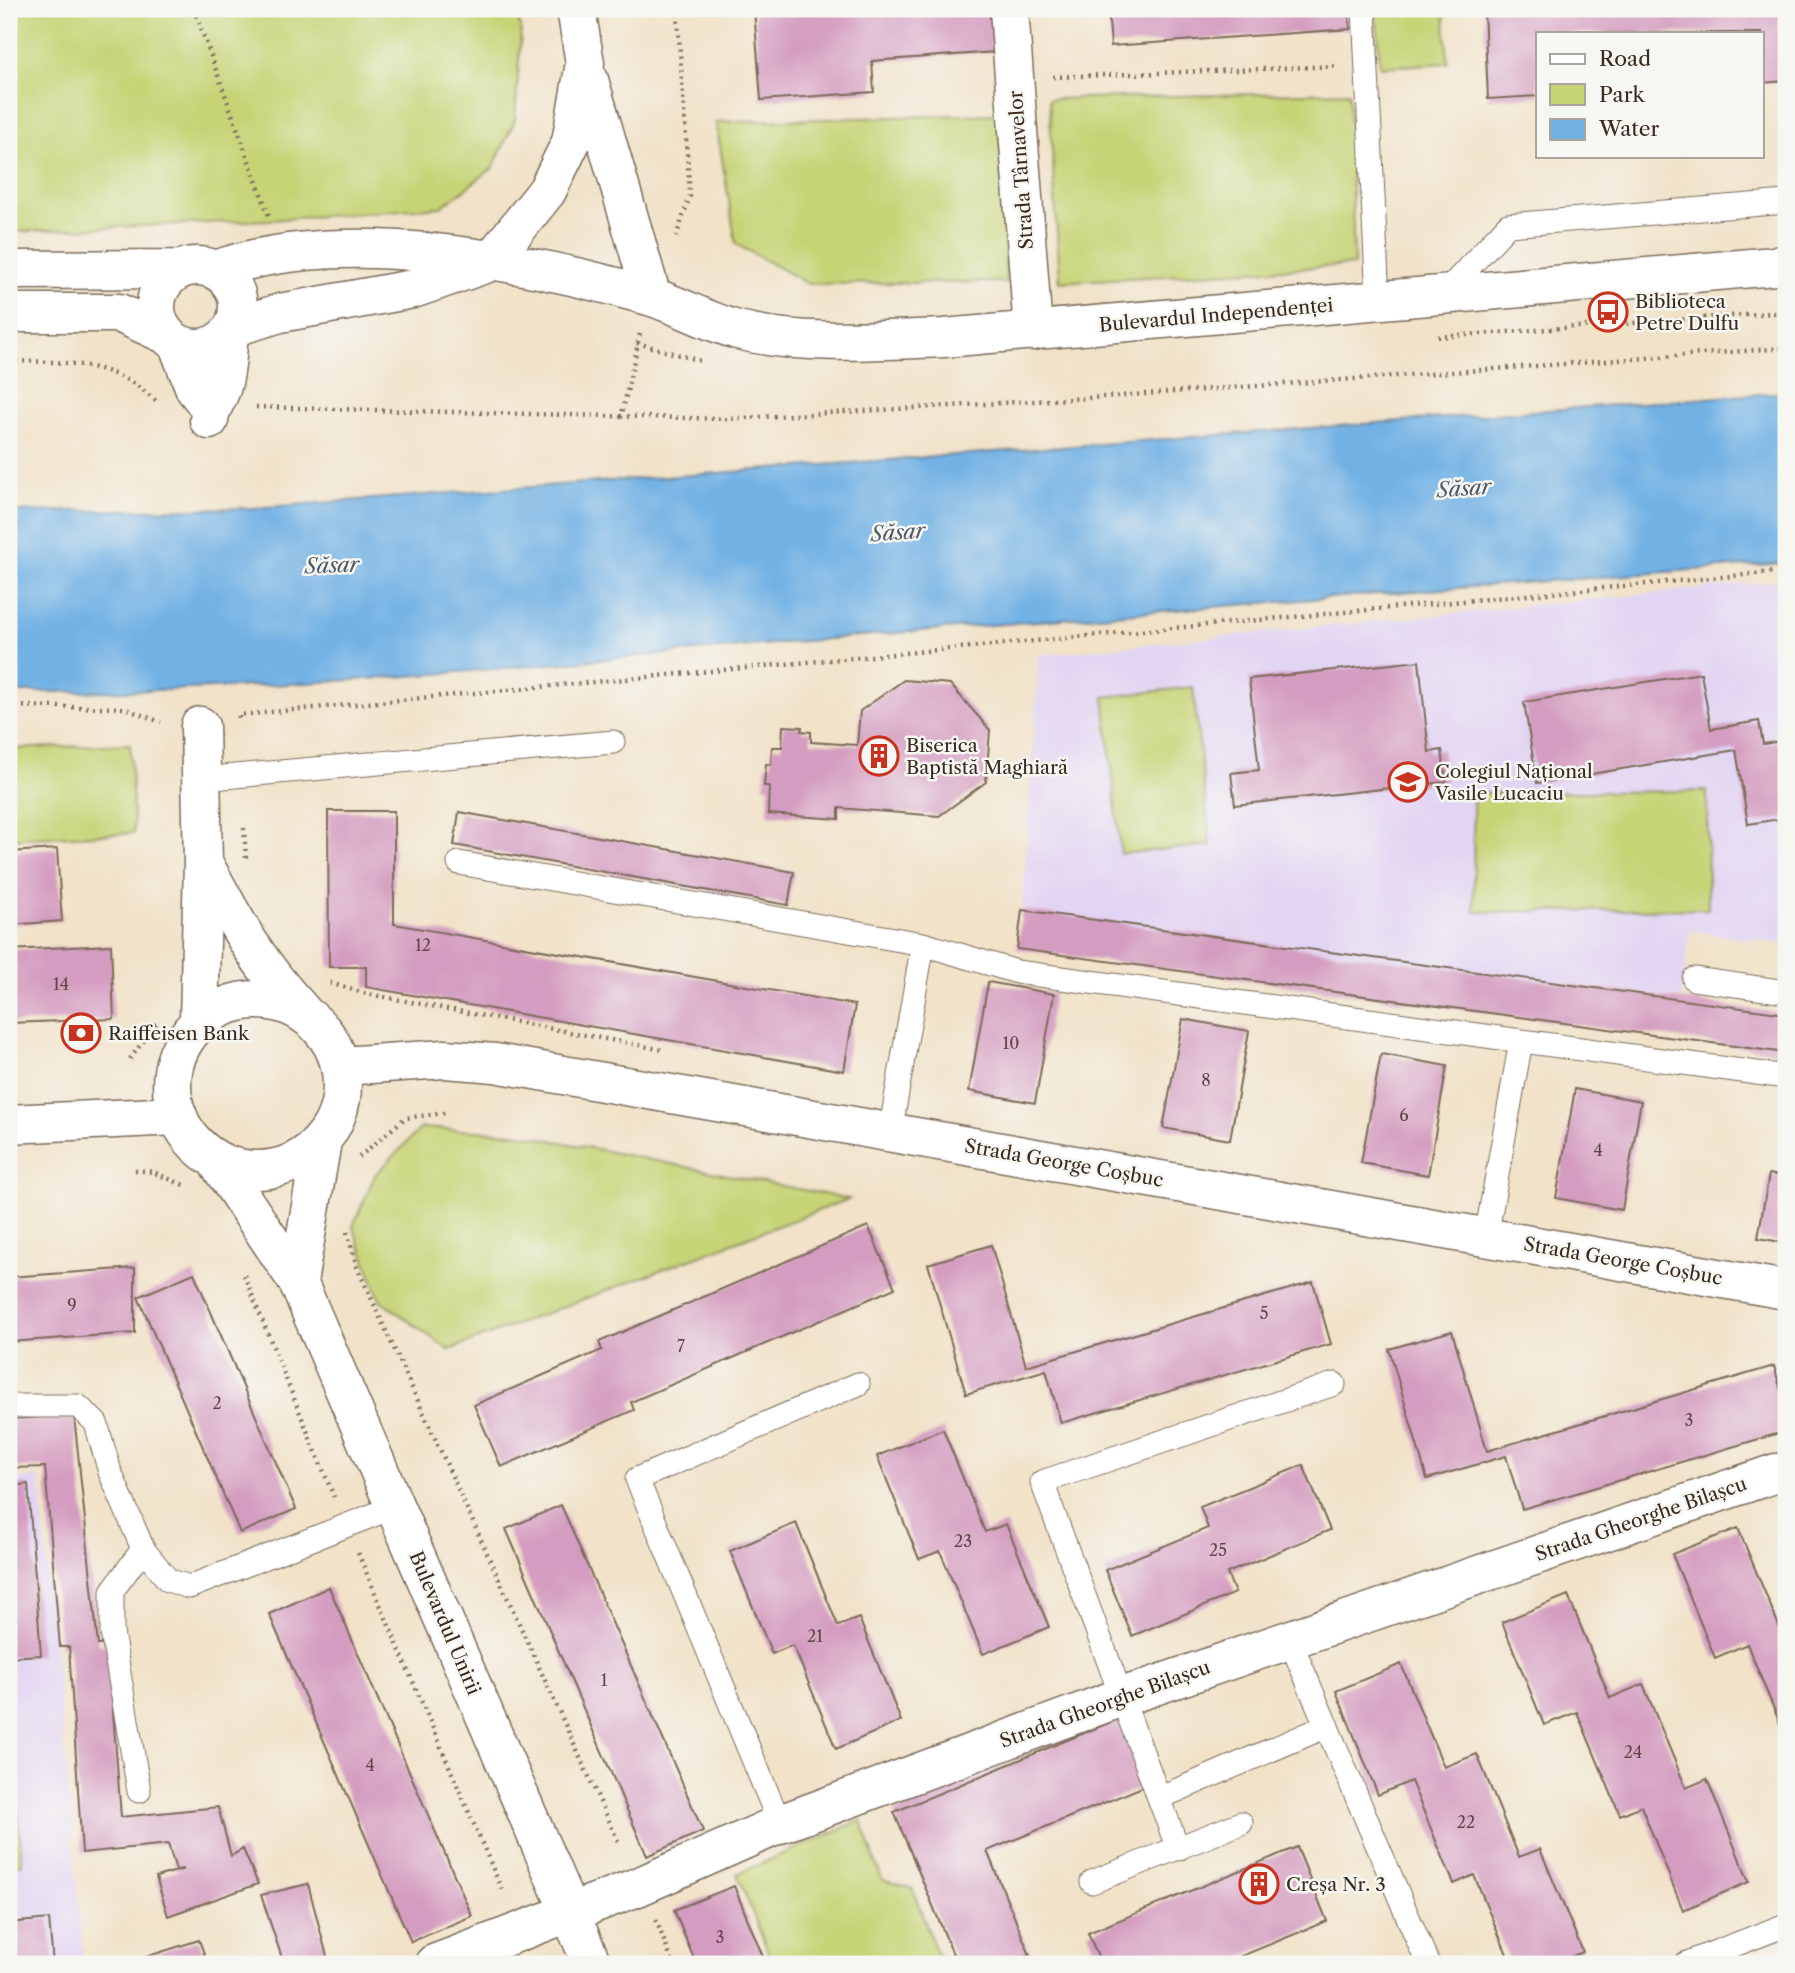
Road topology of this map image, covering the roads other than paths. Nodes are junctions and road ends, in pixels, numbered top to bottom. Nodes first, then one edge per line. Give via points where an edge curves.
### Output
1 (576, 9) edge
2 (1009, 9) edge
3 (1364, 9) edge
4 (585, 63) junction
5 (1786, 202) edge
6 (490, 262) junction
7 (1786, 265) edge
8 (197, 269) junction
9 (9, 270) edge
10 (1442, 296) junction
11 (652, 297) junction
12 (1378, 302) junction
13 (9, 313) edge
14 (232, 330) junction
15 (1033, 331) junction
16 (171, 339) junction
17 (184, 725) road end
18 (613, 742) dead end
19 (202, 779) junction
20 (203, 862) junction
21 (459, 863) dead end
22 (923, 944) junction
23 (1694, 979) dead end
24 (1786, 992) edge
25 (304, 1014) junction
26 (200, 1022) junction
27 (1521, 1041) junction
28 (341, 1066) junction
29 (1786, 1077) edge
30 (178, 1116) junction
31 (9, 1124) edge
32 (890, 1133) junction
33 (322, 1141) junction
34 (216, 1160) junction
35 (1486, 1237) junction
36 (298, 1282) junction
37 (1786, 1290) edge
38 (858, 1384) dead end
39 (1334, 1384) dead end
40 (9, 1406) edge
41 (1786, 1474) edge
42 (394, 1507) junction
43 (143, 1549) junction
44 (1289, 1639) junction
45 (1122, 1697) junction
46 (1326, 1726) junction
47 (139, 1791) dead end
48 (1159, 1798) junction
49 (1241, 1823) dead end
50 (780, 1824) junction
51 (1178, 1849) junction
52 (1092, 1882) dead end
53 (569, 1911) junction
54 (1786, 1925) edge
55 (434, 1964) edge
56 (592, 1964) edge
57 (1428, 1964) edge
58 (1685, 1964) edge

1 - 4 main road
2 - 15 main road, Strada Târnavelor
3 - 12 lane
4 - 6 main road via 579,114 561,167
4 - 11 main road
5 - 10 lane via 1508,225
6 - 8 main road, Bulevardul Independenței via 414,250 335,250 273,254
6 - 11 main road, Bulevardul Independenței
6 - 14 main road via 413,289 280,313
7 - 10 main road, Bulevardul Independenței
8 - 9 main road, Bulevardul Independenței
8 - 14 main road via 230,282 239,313
8 - 16 main road via 165,280 156,297 156,316
10 - 12 main road, Bulevardul Independenței
11 - 15 main road, Bulevardul Independenței via 740,331 776,335 852,341
12 - 15 main road, Bulevardul Independenței
13 - 16 main road via 119,313
14 - 16 main road via 215,345 196,349
14 - 16 main road via 225,378 210,414
17 - 19 main road, Bulevardul Unirii
18 - 19 lane
19 - 20 main road, Bulevardul Unirii
20 - 25 main road, Bulevardul Unirii via 246,944
20 - 26 main road, Bulevardul Unirii
21 - 22 lane
22 - 27 lane via 1017,972
22 - 32 lane
23 - 24 lane
25 - 26 main road, Bulevardul Unirii via 269,1001 250,1000 232,1003
25 - 28 main road, Bulevardul Unirii via 327,1037
26 - 30 main road, Bulevardul Unirii via 179,1049 174,1066 173,1100
27 - 29 lane
27 - 35 lane
28 - 32 main road, Strada George Coșbuc via 445,1059 495,1063
28 - 33 main road, Bulevardul Unirii via 340,1106
30 - 31 main road
30 - 34 main road, Bulevardul Unirii via 187,1134
32 - 35 main road, Strada George Coșbuc
33 - 34 main road, Bulevardul Unirii via 296,1161 264,1170
33 - 36 main road, Bulevardul Unirii
34 - 36 main road, Bulevardul Unirii
35 - 37 main road, Strada George Coșbuc
36 - 42 main road, Bulevardul Unirii
38 - 50 lane via 637,1479
39 - 45 lane via 1042,1482
40 - 43 lane via 78,1406 96,1423 110,1472
41 - 44 main road, Strada Gheorghe Bilașcu
42 - 43 lane via 189,1587 168,1580
42 - 53 main road, Bulevardul Unirii
43 - 47 lane via 112,1591 112,1632
44 - 45 main road, Strada Gheorghe Bilașcu
44 - 46 lane
45 - 48 lane
45 - 50 main road, Strada Gheorghe Bilașcu
46 - 48 lane
46 - 57 lane
48 - 51 lane
49 - 51 lane
50 - 53 main road, Strada Gheorghe Bilașcu via 640,1886
51 - 52 lane
53 - 55 main road, Strada Gheorghe Bilașcu
53 - 56 main road, Bulevardul Unirii
54 - 58 lane

